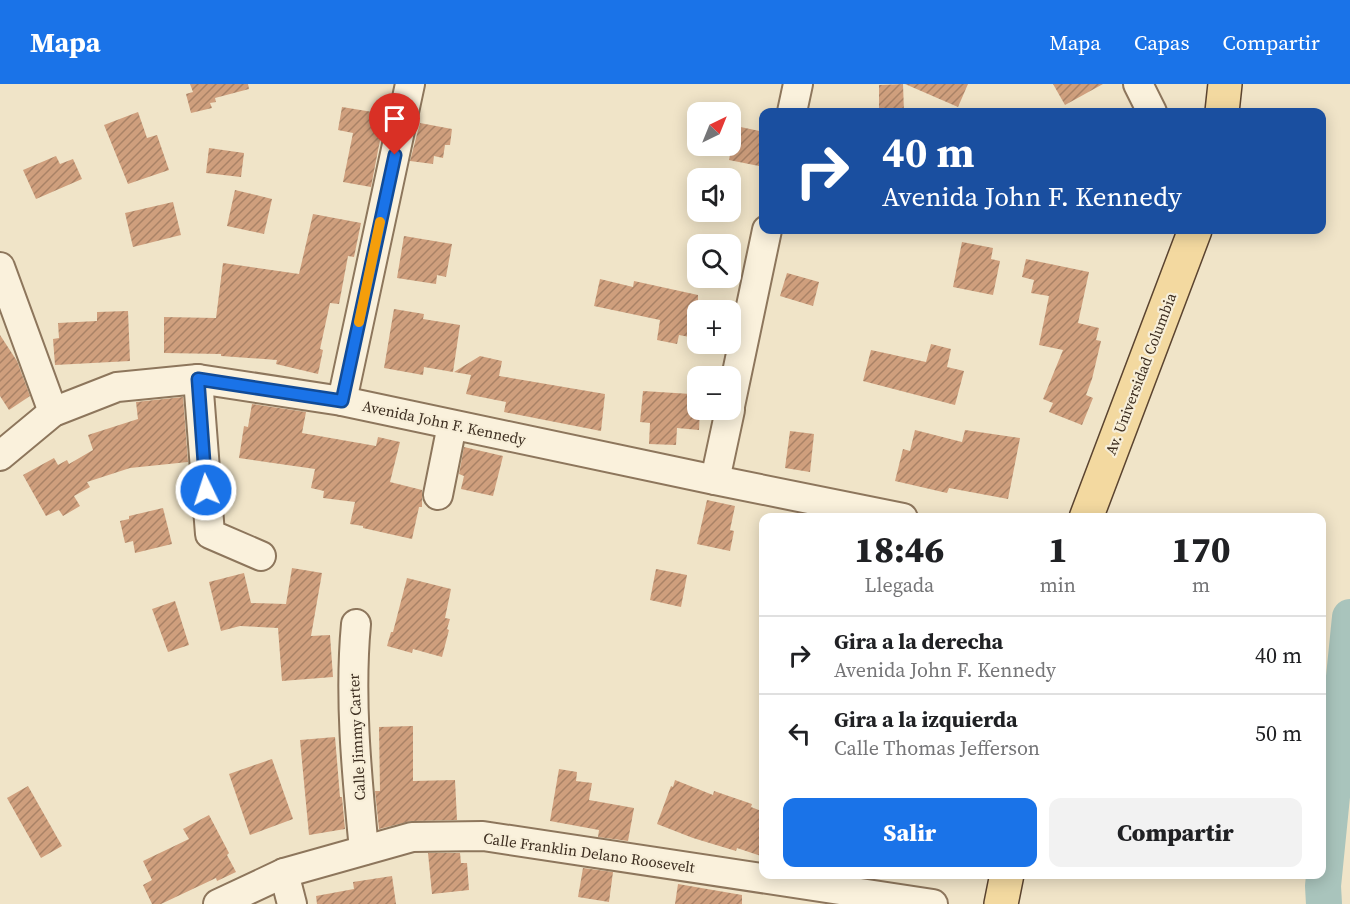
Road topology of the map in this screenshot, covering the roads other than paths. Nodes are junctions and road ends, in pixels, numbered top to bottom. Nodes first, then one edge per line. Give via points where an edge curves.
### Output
1 (798, 84) edge
2 (1138, 84) edge
3 (1225, 84) edge
4 (407, 85) edge
5 (793, 108) edge
6 (1150, 108) edge
7 (1222, 108) edge
8 (766, 234) edge
9 (1193, 234) edge
10 (0, 267) edge
11 (739, 366) edge
12 (198, 379) junction
13 (342, 401) junction
14 (53, 412) junction
15 (727, 420) edge
16 (452, 425) junction
17 (0, 456) edge
18 (715, 480) junction
19 (438, 495) dead end
20 (878, 513) edge
21 (1088, 513) edge
22 (261, 556) dead end
23 (356, 624) dead end
24 (364, 850) junction
25 (284, 873) junction
26 (759, 878) edge
27 (768, 879) edge
28 (1006, 879) edge
29 (218, 904) edge
30 (292, 904) edge
31 (933, 904) edge
32 (1001, 904) edge

1 - 5 street
2 - 6 street
3 - 7 main road
4 - 13 street
8 - 11 street
9 - 21 main road, Av. Universidad Columbia
10 - 14 street
12 - 13 street, Avenida John F. Kennedy
12 - 14 street, Avenida John F. Kennedy via 117,387
12 - 22 street via 210,534
13 - 16 street, Avenida John F. Kennedy
14 - 17 street, Avenida John F. Kennedy
15 - 18 street
16 - 18 street, Avenida John F. Kennedy
16 - 19 street
18 - 20 street, Avenida John F. Kennedy
23 - 24 street, Calle Jimmy Carter via 353,653 357,778
24 - 25 street, Calle Franklin Delano Roosevelt
24 - 26 street, Calle Franklin Delano Roosevelt via 412,837 483,836
25 - 29 street, Calle Franklin Delano Roosevelt
25 - 30 street
27 - 31 street, Calle Franklin Delano Roosevelt
28 - 32 main road

